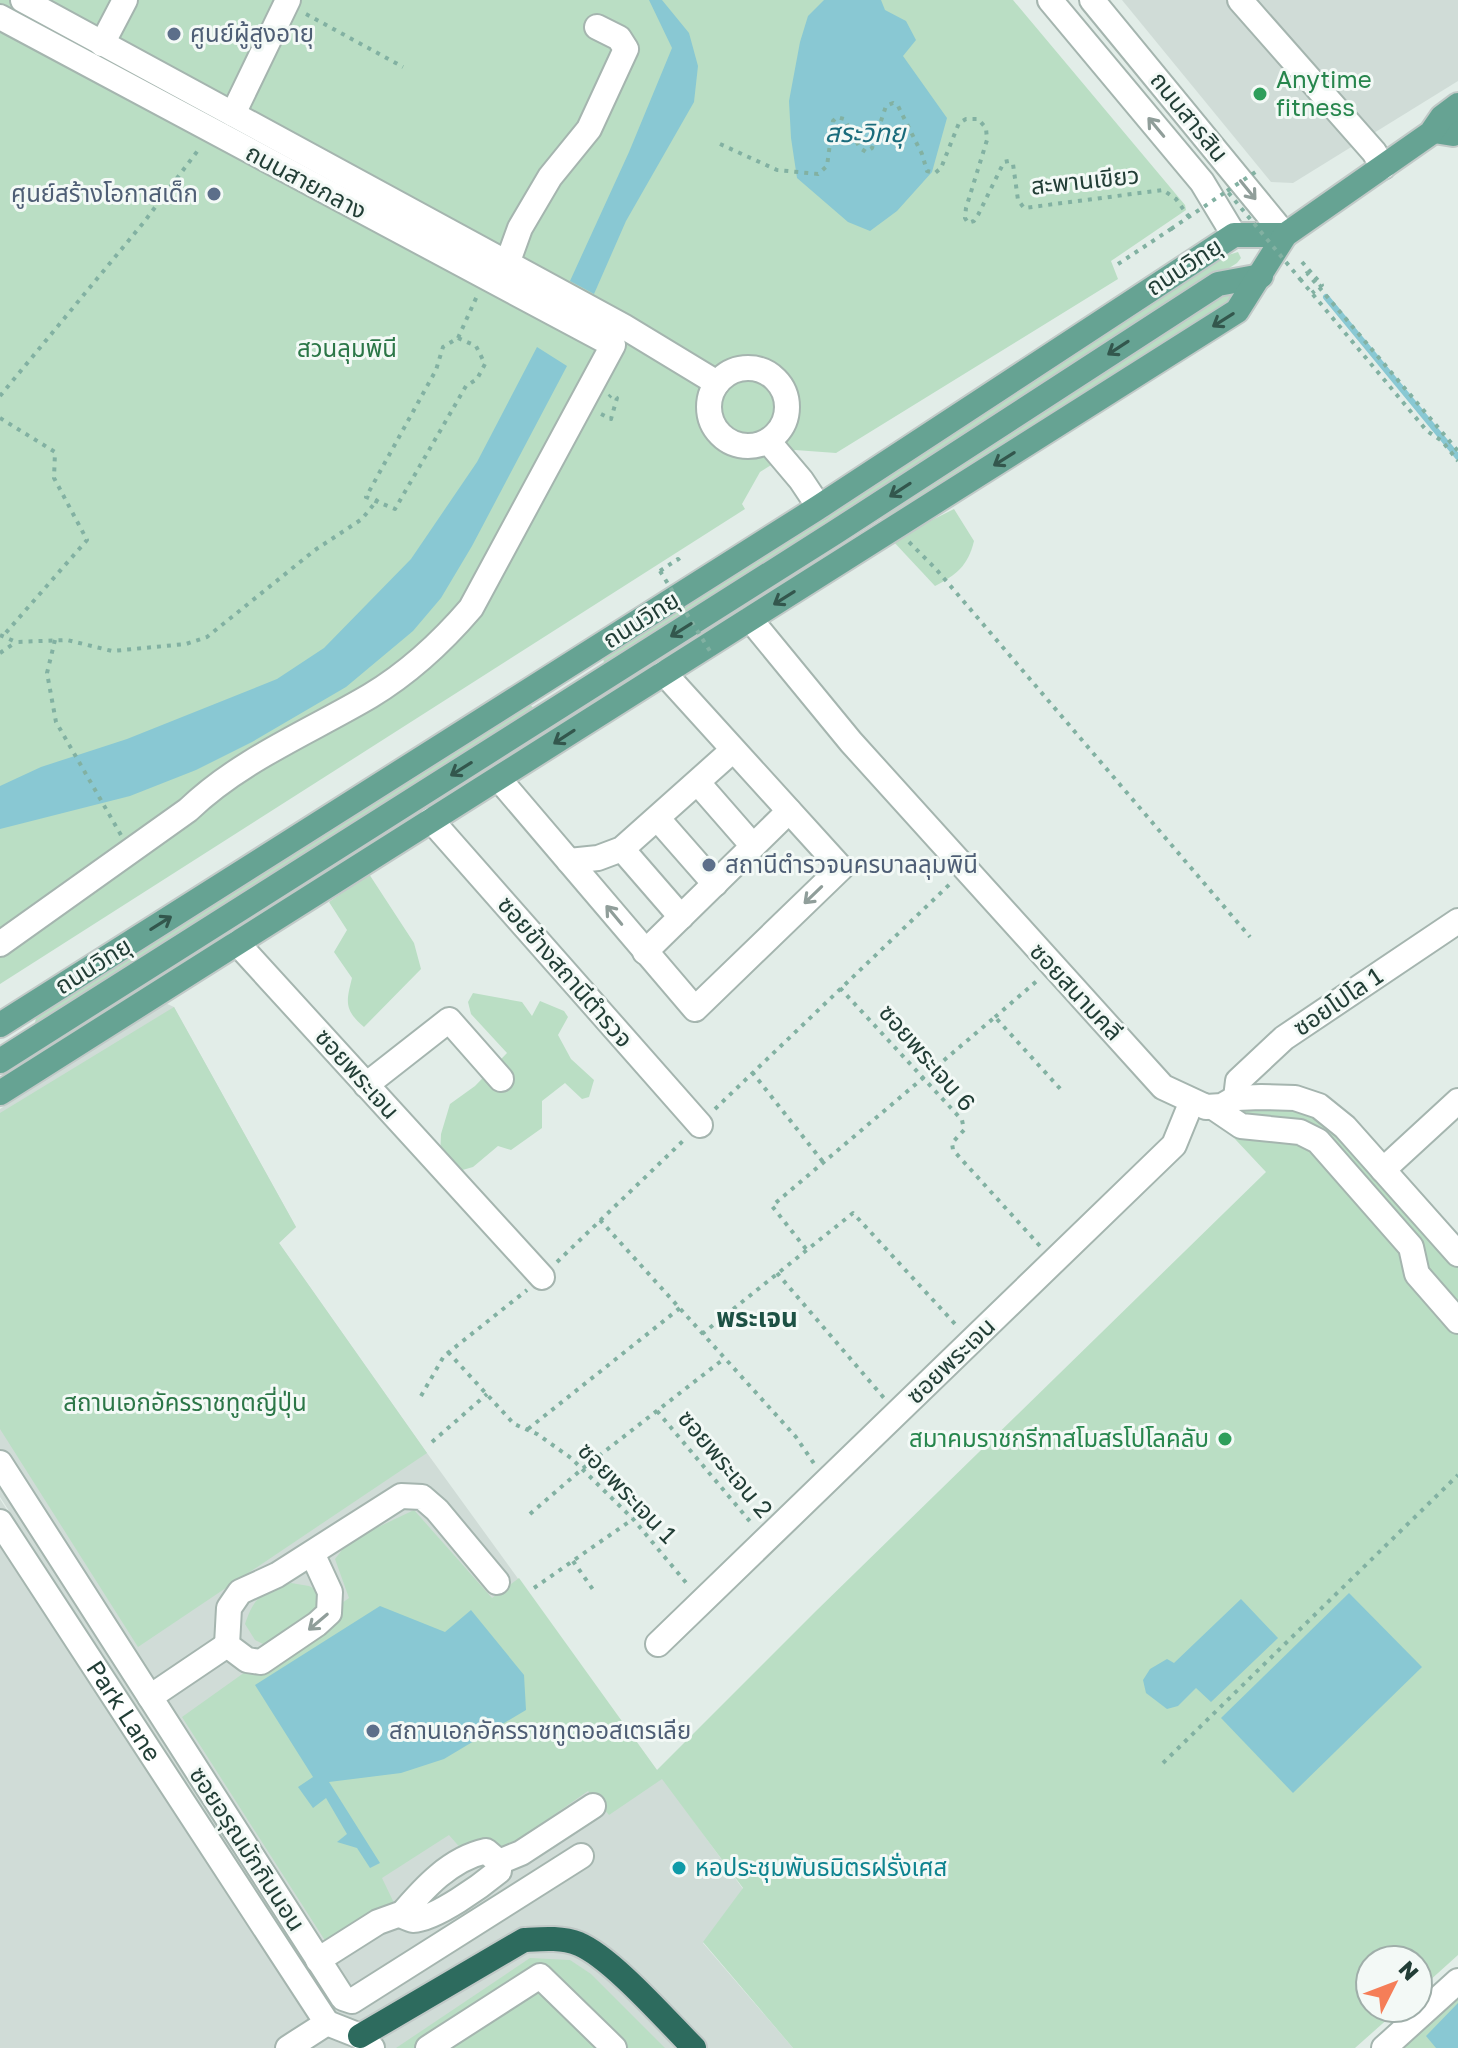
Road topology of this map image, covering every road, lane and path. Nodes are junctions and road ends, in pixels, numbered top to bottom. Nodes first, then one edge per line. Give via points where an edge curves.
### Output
1 (125, 0) edge
2 (1050, 0) edge
3 (1092, 0) edge
4 (1240, 0) edge
5 (287, 2) edge
6 (28, 3) edge
7 (0, 17) edge
8 (597, 27) dead end
9 (23, 29) junction
10 (102, 44) junction
11 (403, 67) dead end
12 (1458, 105) edge
13 (228, 112) junction
14 (1446, 131) edge
15 (212, 132) junction
16 (720, 144) dead end
17 (1383, 167) junction
18 (1260, 169) dead end
19 (1227, 191) junction
20 (1189, 217) junction
21 (400, 218) junction
22 (1234, 235) junction
23 (1285, 235) junction
24 (1302, 262) dead end
25 (1118, 264) dead end
26 (495, 274) junction
27 (1261, 276) junction
28 (1300, 279) junction
29 (1312, 293) junction
30 (618, 336) junction
31 (458, 338) junction
32 (717, 383) junction
33 (0, 396) edge
34 (0, 418) edge
35 (611, 419) joint
36 (768, 441) junction
37 (1458, 451) edge
38 (1458, 461) edge
39 (378, 499) junction
40 (819, 507) junction
41 (896, 527) junction
42 (834, 533) junction
43 (850, 555) junction
44 (681, 563) dead end
45 (750, 619) junction
46 (1, 636) edge
47 (55, 640) junction
48 (16, 642) junction
49 (0, 653) edge
50 (713, 656) dead end
51 (569, 665) junction
52 (664, 673) junction
53 (585, 691) junction
54 (600, 714) junction
55 (733, 750) junction
56 (499, 779) junction
57 (698, 783) junction
58 (789, 811) junction
59 (110, 819) dead end
60 (658, 819) junction
61 (431, 820) junction
62 (753, 846) junction
63 (622, 849) junction
64 (569, 861) junction
65 (715, 884) junction
66 (681, 917) junction
67 (1458, 921) edge
68 (1250, 937) dead end
69 (237, 943) junction
70 (0, 944) edge
71 (645, 952) junction
72 (1053, 967) junction
73 (840, 988) dead end
74 (995, 1017) junction
75 (1, 1024) edge
76 (9, 1055) edge
77 (33, 1072) junction
78 (752, 1072) dead end
79 (923, 1078) junction
80 (501, 1079) dead end
81 (366, 1085) junction
82 (0, 1093) edge
83 (1064, 1093) dead end
84 (1458, 1101) edge
85 (1214, 1102) junction
86 (700, 1125) dead end
87 (823, 1162) junction
88 (1383, 1170) junction
89 (600, 1220) dead end
90 (806, 1249) junction
91 (1458, 1254) edge
92 (1054, 1261) junction
93 (777, 1273) junction
94 (542, 1277) dead end
95 (680, 1308) junction
96 (1458, 1321) edge
97 (702, 1334) junction
98 (971, 1342) junction
99 (448, 1352) dead end
100 (725, 1358) junction
101 (487, 1394) junction
102 (657, 1411) junction
103 (897, 1413) junction
104 (527, 1429) junction
105 (432, 1442) dead end
106 (0, 1463) edge
107 (582, 1469) junction
108 (1458, 1475) edge
109 (827, 1482) junction
110 (530, 1514) dead end
111 (633, 1519) junction
112 (0, 1522) edge
113 (767, 1540) junction
114 (312, 1553) junction
115 (573, 1561) junction
116 (497, 1582) dead end
117 (534, 1588) dead end
118 (594, 1591) dead end
119 (703, 1602) junction
120 (658, 1644) dead end
121 (227, 1645) junction
122 (150, 1697) junction
123 (1163, 1763) dead end
124 (593, 1806) dead end
125 (581, 1856) dead end
126 (318, 1960) junction
127 (1458, 1981) edge
128 (327, 2023) junction
129 (366, 2042) edge
130 (288, 2048) edge
131 (428, 2048) edge
132 (614, 2048) edge
133 (694, 2048) edge
134 (1384, 2048) edge

1 - 10 street
22 -> 2 street, ถนนสารสิน via 1202,182
3 -> 23 street, ถนนสารสิน
4 - 17 street
5 - 11 path
5 - 13 street
6 - 9 street
6 - 10 street, ถนนสายกลาง
7 - 9 street, ถนนสายกลาง
8 - 26 street via 619,38 626,49 589,129 550,177
9 - 15 street, ถนนสายกลาง
10 - 13 street, ถนนสายกลาง
12 - 14 main road via 1442,117
13 - 15 street
13 - 21 street, ถนนสายกลาง
14 - 17 main road
15 - 21 street, ถนนสายกลาง
15 - 33 path
16 - 20 path, สะพานเขียว via 777,170 818,174 827,166 837,117 844,119 866,152 886,106 893,103 927,171 941,168 959,123 978,119 986,128 966,208 968,223 1009,161 1024,208 1163,190
17 - 23 main road
18 - 19 path, bridge
19 - 20 path, bridge
19 - 28 path, bridge
20 - 25 path, bridge
21 - 26 street, ถนนสายกลาง
22 - 23 main road, ถนนวิทยุ
22 - 40 main road, ถนนวิทยุ
23 - 27 main road
24 - 29 path, bridge via 1322,285
26 - 30 street, ถนนสายกลาง
26 - 31 path
27 -> 41 main road via 1237,311
27 -> 42 main road, ถนนวิทยุ via 1218,284
28 - 29 path
28 - 37 path, bridge via 1307,273
29 - 38 path
30 - 32 street, ถนนสายกลาง
30 - 70 street via 471,608 439,645 372,695 213,786 188,810
31 - 39 path via 443,347 436,370 366,497
31 - 39 path via 476,346 485,364 466,386 395,509
32 - 36 street via 709,408 718,433 742,446
32 - 36 street via 747,367 780,386 787,409 778,432
34 - 46 path via 55,452 54,478 87,540
35 - 35 path via 600,413 611,395 617,398
36 - 40 street
39 - 47 path via 362,519 207,637 112,651
40 - 51 main road, ถนนวิทยุ
41 - 43 main road
41 - 68 path
42 - 43 main road
42 -> 53 main road, ถนนวิทยุ
43 -> 45 main road
44 - 50 path, bridge via 678,559 660,571
45 - 52 main road
45 - 72 street, ซอยสนามคลี via 851,742
46 - 48 path
47 - 48 path
47 - 59 path via 47,673 56,722
48 - 49 path
51 - 53 main road
75 -> 51 main road, ถนนวิทยุ
52 - 54 main road
52 - 55 street
53 - 54 main road
53 -> 76 main road, ถนนวิทยุ
54 -> 56 main road
55 - 57 street
55 - 58 street
56 - 61 main road
56 - 64 street
57 - 60 street
57 - 62 street
58 - 62 street
58 -> 71 street via 841,868 695,1009
60 - 63 street
60 - 65 street
61 - 69 main road
61 - 86 street, ซอยข้างสถานีตำรวจ
62 - 65 street
63 - 64 street
63 - 66 street
71 -> 64 street
65 - 66 street
66 - 71 street
67 - 85 street, ซอยโปโล 1 via 1284,1038
69 - 77 main road
69 - 81 street, ซอยพระเจน
72 - 74 path
72 - 85 street, ซอยสนามคลี via 1163,1087
73 - 79 path, ซอยพระเจน 6
74 - 79 path
74 - 83 path
75 - 76 main road
76 - 77 main road
77 - 82 main road
78 - 87 path
79 - 87 path
79 - 92 path, ซอยพระเจน 6 via 965,1125 953,1150
80 - 81 street via 449,1020
81 - 94 street, ซอยพระเจน
84 - 88 street
85 - 88 street, ซอยสนามคลี via 1295,1098 1319,1106
85 - 92 street, ซอยพระเจน
85 - 96 street via 1241,1126 1300,1132 1318,1141 1411,1247 1417,1274
87 - 90 path via 772,1206
88 - 91 street, ซอยสนามคลี
89 - 95 path
90 - 93 path
90 - 98 path via 853,1213
92 - 98 street, ซอยพระเจน
93 - 97 path
93 - 103 path
95 - 97 path
95 - 104 path
97 - 100 path
98 - 103 street, ซอยพระเจน
99 - 101 path, ซอยพระเจน 1
100 - 102 path
100 - 109 path via 796,1437
101 - 104 path, ซอยพระเจน 1 via 514,1424
101 - 105 path
102 - 107 path
102 - 113 path, ซอยพระเจน 2
103 - 109 street, ซอยพระเจน
104 - 107 path, ซอยพระเจน 1
106 - 122 street, ซอยอรุณมักกินนอน
107 - 110 path
107 - 111 path, ซอยพระเจน 1
108 - 123 path
109 - 113 street, ซอยพระเจน
111 - 115 path
111 - 119 path, ซอยพระเจน 1
112 - 128 street, Park Lane
113 - 119 street, ซอยพระเจน
114 - 116 street via 401,1496 422,1497
114 - 121 street via 240,1592 229,1608
114 -> 121 street via 330,1592 329,1613 261,1662 247,1660
115 - 117 path
115 - 118 path
119 - 120 street, ซอยพระเจน
121 - 122 street
122 - 126 street, ซอยอรุณมักกินนอน
124 - 126 street via 499,1862 486,1851 470,1854 431,1883 403,1913 378,1922
125 - 126 street, ซอยอรุณมักกินนอน via 352,2001 343,1998
127 - 134 street
128 - 129 street
128 - 130 street
129 - 133 highway via 524,1940 553,1938 580,1945 610,1966
131 - 132 street via 540,1976

